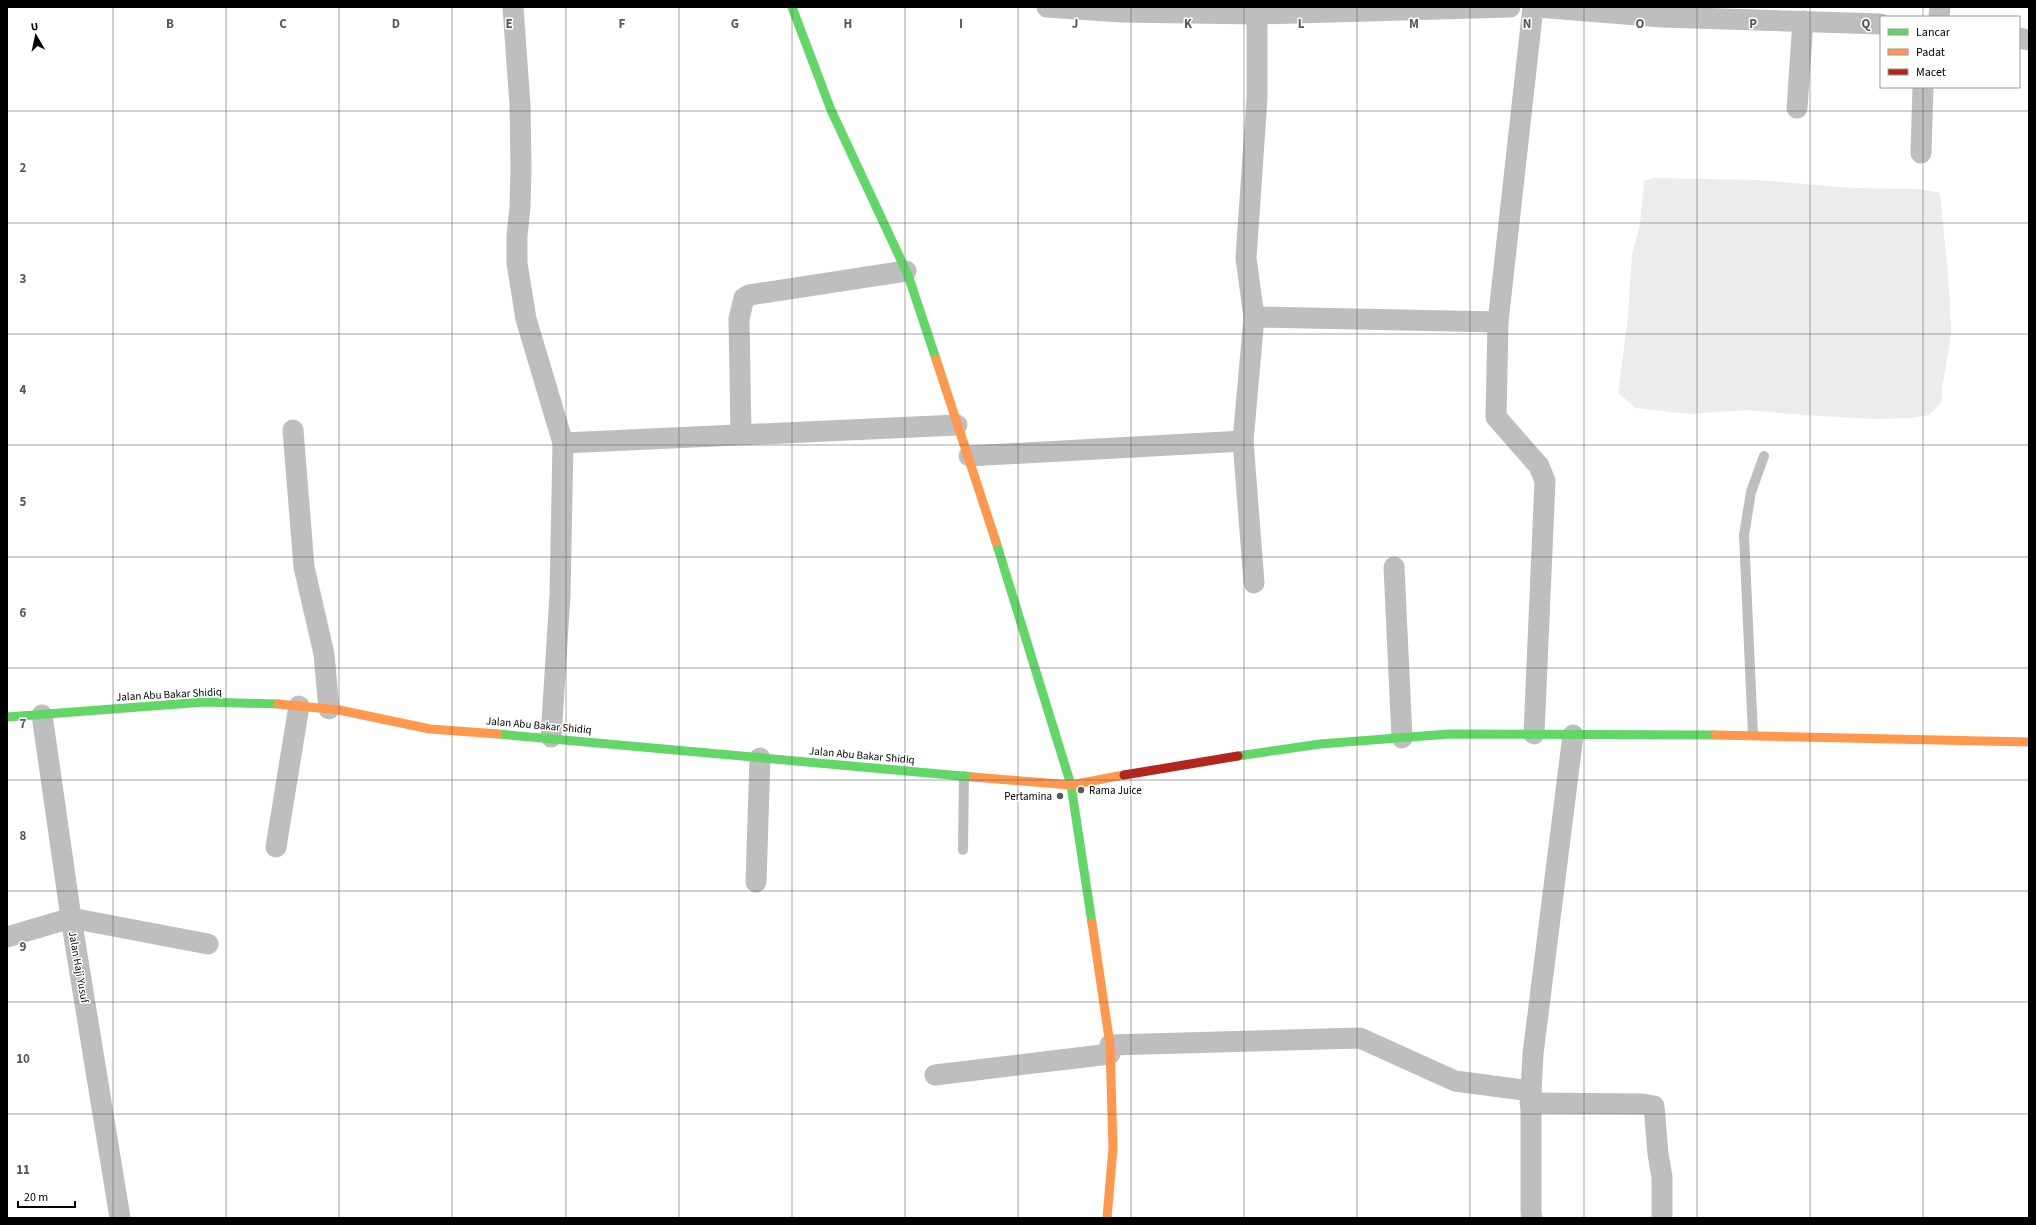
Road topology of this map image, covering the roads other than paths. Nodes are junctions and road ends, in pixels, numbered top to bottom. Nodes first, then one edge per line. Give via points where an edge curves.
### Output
1 (513, 7) edge
2 (792, 7) edge
3 (1047, 7) edge
4 (1510, 7) edge
5 (1533, 7) edge
6 (1537, 7) edge
7 (1327, 9) edge
8 (1121, 10) edge
9 (1663, 12) edge
10 (1751, 13) edge
11 (1257, 14) junction
12 (1803, 21) junction
13 (1880, 24) edge
14 (1923, 88) edge
15 (1797, 108) dead end
16 (1921, 153) dead end
17 (906, 272) junction
18 (1254, 317) junction
19 (1498, 322) junction
20 (957, 425) junction
21 (293, 430) dead end
22 (741, 434) junction
23 (1243, 441) junction
24 (563, 443) junction
25 (969, 456) junction
26 (1764, 456) dead end
27 (1394, 567) dead end
28 (1254, 583) dead end
29 (299, 706) junction
30 (329, 709) junction
31 (42, 715) junction
32 (7, 717) edge
33 (1534, 734) junction
34 (1573, 735) junction
35 (1753, 735) junction
36 (551, 738) junction
37 (1402, 738) junction
38 (2029, 742) edge
39 (760, 758) junction
40 (964, 776) junction
41 (1071, 785) junction
42 (276, 847) dead end
43 (963, 850) dead end
44 (756, 882) dead end
45 (71, 918) junction
46 (7, 937) edge
47 (208, 944) dead end
48 (1110, 1049) junction
49 (935, 1075) dead end
50 (1530, 1097) junction
51 (120, 1218) edge
52 (1108, 1218) edge
53 (1532, 1218) edge
54 (1662, 1218) edge

1 - 24 street via 520,105 521,168 517,263 526,319
2 - 17 street via 831,110
3 - 8 street
4 - 7 street
5 - 19 street
6 - 9 street
7 - 11 street
8 - 11 street
9 - 10 street
10 - 12 street
11 - 18 street via 1257,98 1246,258
12 - 13 street
12 - 15 street
14 - 16 street
17 - 20 street
17 - 22 street via 749,295 744,298 739,319
18 - 19 street
18 - 23 street
19 - 33 street via 1496,417 1539,466 1545,481
20 - 22 street
20 - 25 street
21 - 30 street via 304,567 324,654
22 - 24 street
23 - 25 street
23 - 28 street
24 - 36 street via 560,595
25 - 41 street
26 - 35 lane via 1751,492 1744,535
27 - 37 street
29 - 30 street, Jalan Abu Bakar Shidiq
29 - 31 street, Jalan Abu Bakar Shidiq via 205,702
29 - 42 street
30 - 36 street, Jalan Abu Bakar Shidiq via 430,729
31 - 32 street, Jalan Abu Bakar Shidiq
31 - 45 street, Jalan Haji Yusuf
33 - 34 street, Jalan Abu Bakar Shidiq
33 - 37 street, Jalan Abu Bakar Shidiq via 1449,734
34 - 35 street, Jalan Abu Bakar Shidiq
34 - 50 street via 1533,1054
35 - 38 street, Jalan Abu Bakar Shidiq
36 - 39 street, Jalan Abu Bakar Shidiq
37 - 41 street, Jalan Abu Bakar Shidiq via 1320,744 1208,760
39 - 40 street, Jalan Abu Bakar Shidiq
39 - 44 street
40 - 41 street, Jalan Abu Bakar Shidiq
40 - 43 lane
41 - 48 street
45 - 46 street
45 - 47 street
45 - 51 street, Jalan Haji Yusuf
48 - 49 street
48 - 50 street via 1360,1038 1455,1082
48 - 52 street via 1113,1148
50 - 53 street
50 - 54 street via 1654,1106 1662,1177

